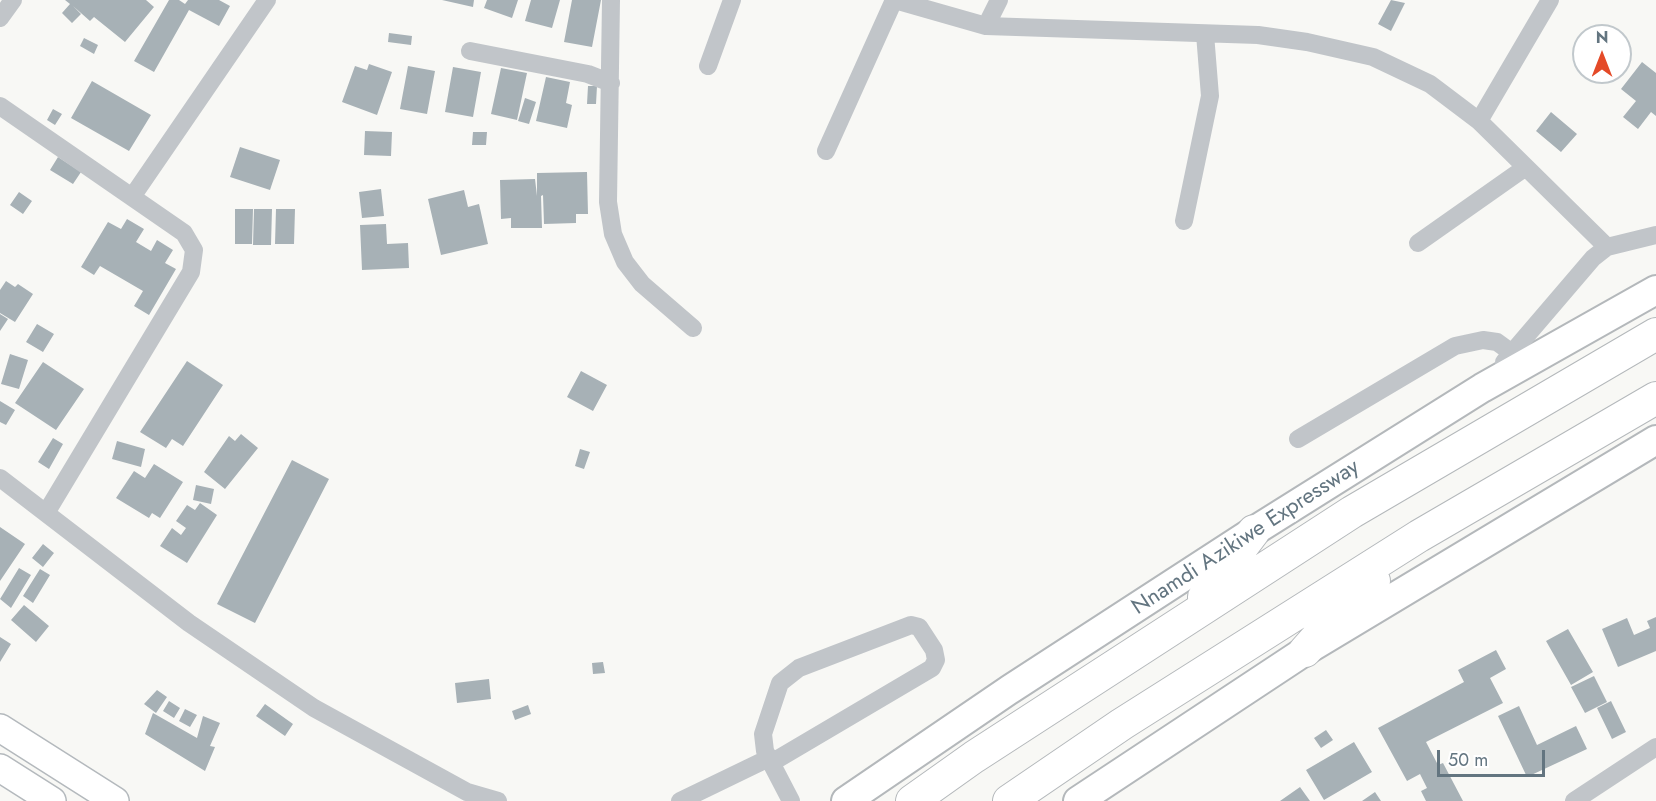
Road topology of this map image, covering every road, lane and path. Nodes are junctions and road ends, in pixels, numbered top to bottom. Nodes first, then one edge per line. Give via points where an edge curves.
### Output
1 (12, 0) edge
2 (267, 0) edge
3 (611, 0) edge
4 (732, 0) edge
5 (895, 0) edge
6 (999, 0) edge
7 (1550, 0) edge
8 (0, 18) edge
9 (986, 26) junction
10 (1205, 34) junction
11 (470, 51) dead end
12 (708, 66) dead end
13 (611, 83) junction
14 (0, 106) edge
15 (1479, 121) junction
16 (826, 151) dead end
17 (1526, 167) junction
18 (132, 197) junction
19 (1184, 221) dead end
20 (1656, 236) edge
21 (1418, 243) dead end
22 (1607, 247) junction
23 (1656, 290) edge
24 (693, 328) dead end
25 (1656, 334) edge
26 (1512, 353) junction
27 (1482, 388) junction
28 (1656, 398) edge
29 (1298, 439) dead end
30 (1656, 440) edge
31 (0, 478) edge
32 (46, 513) junction
33 (1254, 531) junction
34 (1419, 536) junction
35 (1190, 615) junction
36 (1305, 651) junction
37 (0, 728) edge
38 (1656, 747) edge
39 (770, 761) junction
40 (0, 768) edge
41 (52, 801) edge
42 (115, 801) edge
43 (498, 801) edge
44 (680, 801) edge
45 (791, 801) edge
46 (846, 801) edge
47 (912, 801) edge
48 (1010, 801) edge
49 (1078, 801) edge
50 (1574, 801) edge

1 - 8 street
2 - 18 street
3 - 13 street
4 - 12 street
5 - 9 street
5 - 16 street
6 - 9 street
7 - 15 street
9 - 10 street
10 - 15 street via 1282,38 1373,57 1430,84
10 - 19 street via 1209,112
11 - 13 street via 588,74
13 - 24 street via 608,202 613,234 625,262 642,284
14 - 18 street
15 - 17 street
17 - 21 street
17 - 22 street
18 - 32 street via 184,233 191,241 194,262
20 - 22 street
22 - 26 street via 1566,287
23 - 27 highway, Nnamdi Azikiwe Expressway
25 - 35 highway, Nnamdi Azikiwe Expressway via 1352,512
26 - 27 street
26 - 29 street via 1497,342 1455,346
27 - 33 highway, Nnamdi Azikiwe Expressway
28 - 34 highway
30 - 36 highway
31 - 32 street
32 - 43 street via 189,623 314,708 467,792
33 - 35 highway
33 - 46 highway, Nnamdi Azikiwe Expressway
34 - 36 highway via 1411,549
34 - 48 highway via 1122,724
35 - 47 highway, Nnamdi Azikiwe Expressway
36 - 49 highway
37 - 42 main road
38 - 50 street
39 - 39 street via 932,668 936,660 934,650 919,627 911,625 789,673 780,683 763,734
39 - 44 street
39 - 45 street
40 - 41 main road

